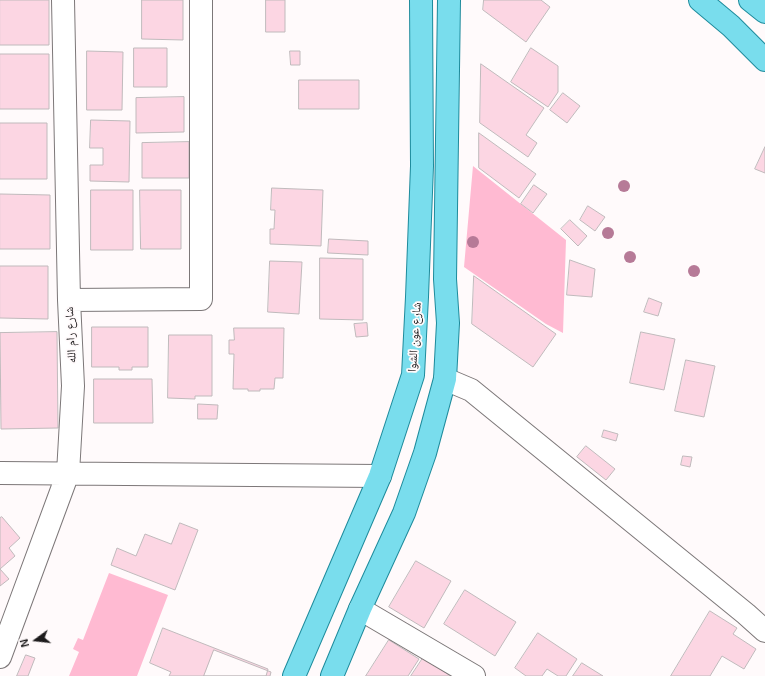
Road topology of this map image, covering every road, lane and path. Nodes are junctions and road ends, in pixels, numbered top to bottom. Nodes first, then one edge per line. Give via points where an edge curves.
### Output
1 (63, 0) edge
2 (201, 0) edge
3 (421, 0) edge
4 (449, 0) edge
5 (700, 0) edge
6 (765, 60) edge
7 (69, 300) junction
8 (445, 379) junction
9 (0, 473) edge
10 (68, 473) junction
11 (380, 476) junction
12 (360, 609) junction
13 (765, 631) edge
14 (0, 657) edge
15 (294, 676) edge
16 (332, 676) edge
17 (474, 676) edge

1 - 7 street, شارع رام الله
2 - 7 street via 201,299
3 - 11 main road, شارع عون الشوا via 422,166 413,374
4 - 8 main road via 446,279 448,323
5 - 6 main road
7 - 10 street, شارع رام الله via 74,386
8 - 12 main road via 425,453 404,513
8 - 13 street via 471,390
9 - 10 street
10 - 11 street
10 - 14 street, شارع رام الله
11 - 15 main road, شارع عون الشوا
12 - 16 main road
12 - 17 street

